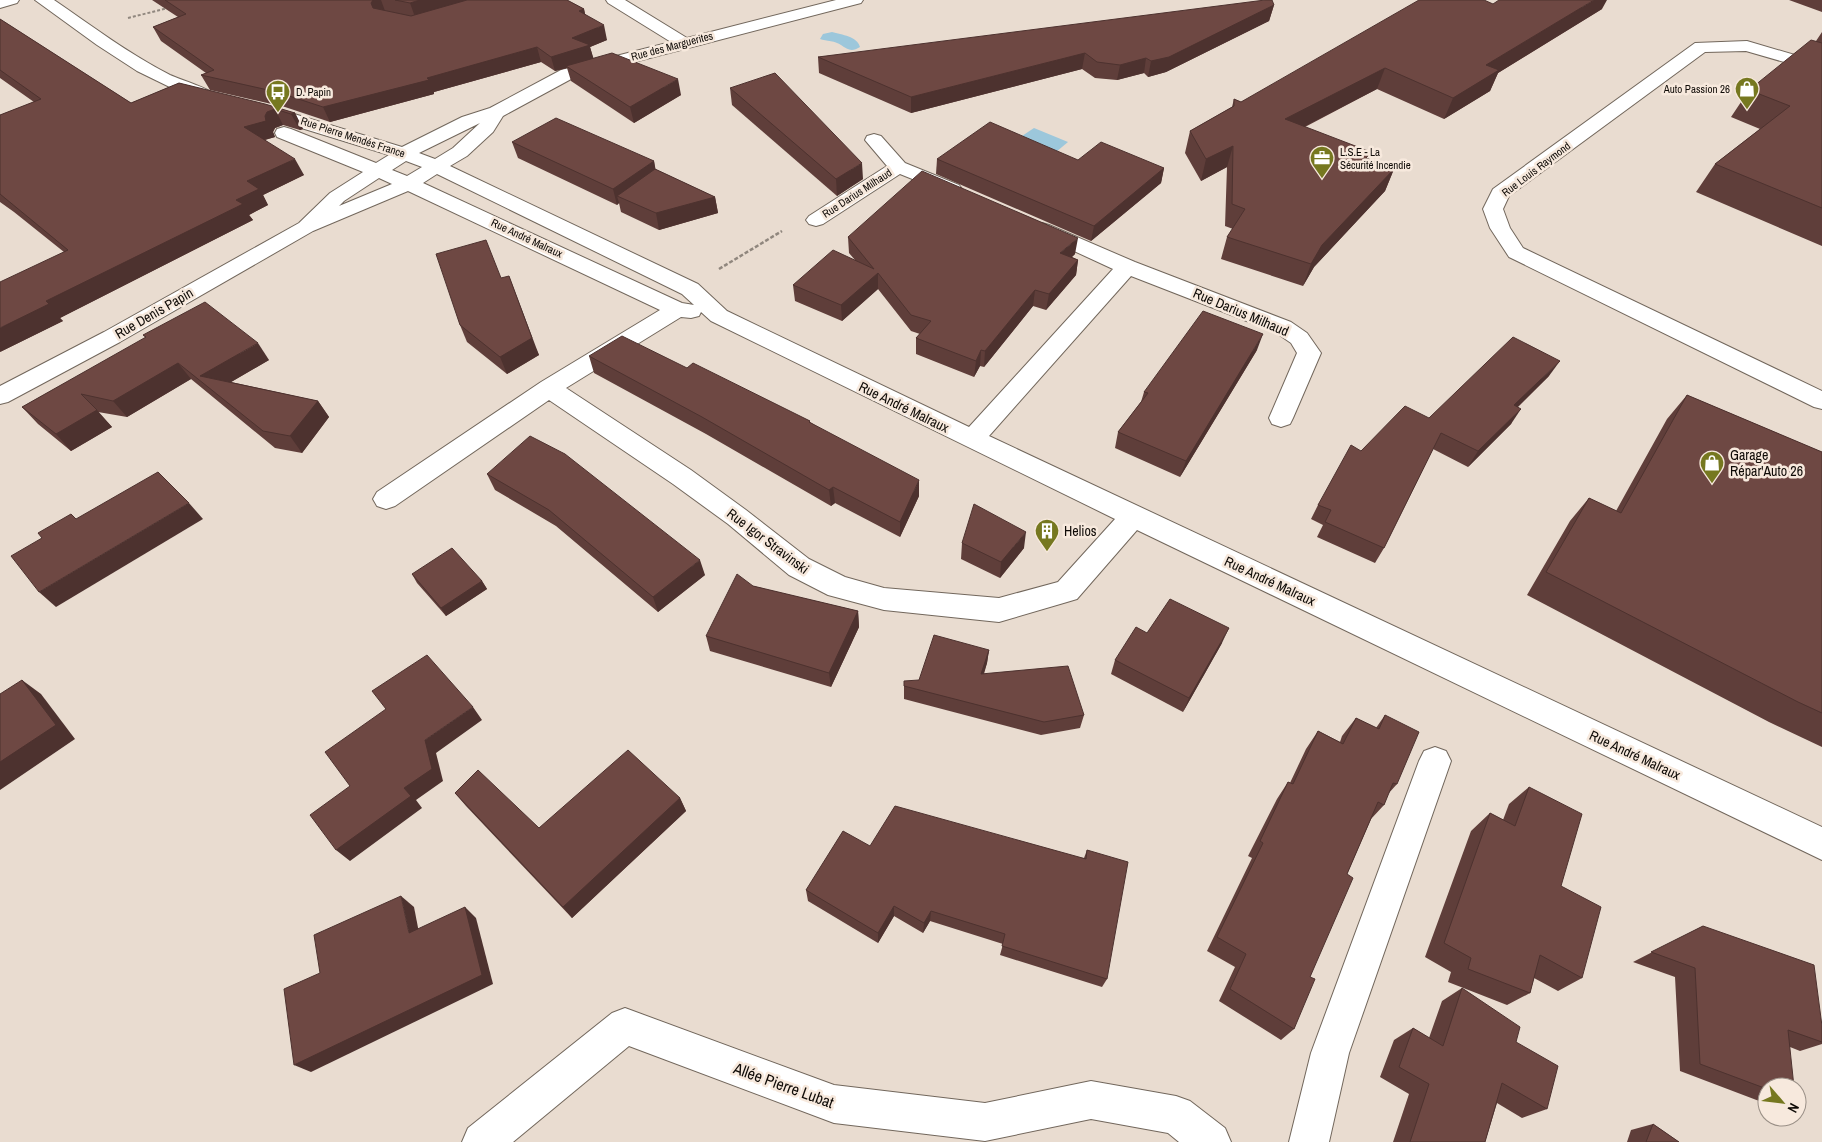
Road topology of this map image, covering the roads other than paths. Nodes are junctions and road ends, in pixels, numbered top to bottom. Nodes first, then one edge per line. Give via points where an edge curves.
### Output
1 (11, 0) edge
2 (43, 0) edge
3 (614, 0) edge
4 (855, 0) edge
5 (0, 4) edge
6 (684, 43) junction
7 (1822, 68) edge
8 (239, 108) junction
9 (496, 112) junction
10 (874, 140) dead end
11 (898, 167) junction
12 (406, 168) junction
13 (969, 196) edge
14 (816, 220) road end
15 (1022, 220) edge
16 (306, 226) junction
17 (1127, 266) junction
18 (683, 299) junction
19 (549, 388) junction
20 (0, 396) edge
21 (1822, 401) edge
22 (1281, 418) dead end
23 (972, 440) junction
24 (386, 499) dead end
25 (1133, 516) junction
26 (1435, 761) dead end
27 (1822, 844) edge
28 (482, 1142) edge
29 (1211, 1142) edge
30 (1309, 1142) edge

1 - 5 street
2 - 8 street, Rue Pierre Mendés France via 148,72
3 - 6 street
4 - 6 street, Rue des Marguerites
6 - 9 street, Rue des Marguerites via 567,74
7 - 21 street, Rue Louis Raymond via 1747,46 1701,47 1500,193 1493,209 1500,228 1516,252
8 - 12 street, Rue Pierre Mendés France via 278,114
8 - 12 street, Rue Pierre Mendés France via 260,123 307,142 334,144
9 - 12 street, Rue des Marguerites via 486,128 460,152
9 - 12 street, Rue des Marguerites via 468,121 418,145
10 - 11 street, Rue Darius Milhaud
11 - 13 street, Rue Darius Milhaud
11 - 14 street, Rue Darius Milhaud
12 - 16 street, Rue Denis Papin
12 - 16 street, Rue Denis Papin via 338,196
12 - 18 street, Rue André Malraux
12 - 18 street, Rue André Malraux via 515,204
15 - 17 street, Rue Darius Milhaud
16 - 20 street, Rue Denis Papin via 112,338
17 - 22 street, Rue Darius Milhaud via 1283,327 1300,338 1309,353
17 - 23 street
18 - 19 street
18 - 23 street, Rue André Malraux
19 - 24 street
19 - 25 street, Rue Igor Stravinski via 682,477 799,567 838,587 884,599 999,610 1067,591
23 - 25 street, Rue André Malraux
25 - 27 street, Rue André Malraux
26 - 30 street via 1330,1053
28 - 29 street, Allée Pierre Lubat via 624,1026 834,1104 985,1122 1091,1100 1176,1115

